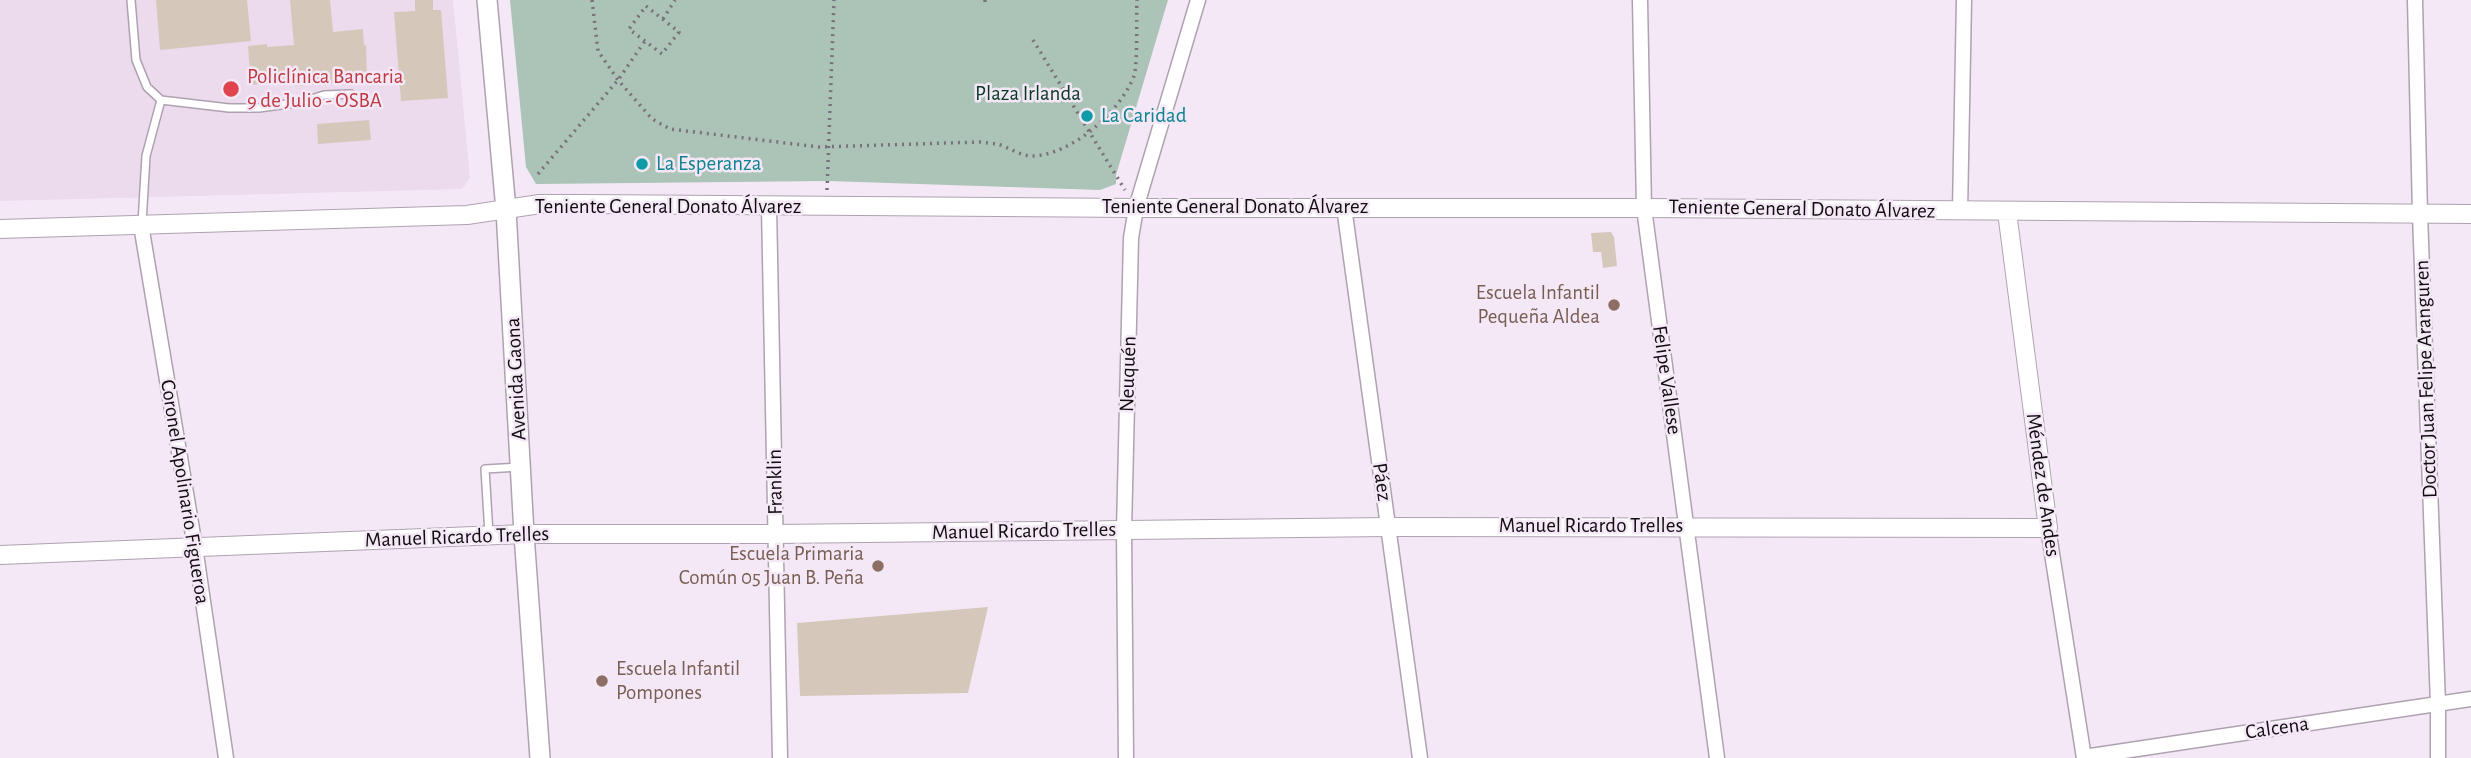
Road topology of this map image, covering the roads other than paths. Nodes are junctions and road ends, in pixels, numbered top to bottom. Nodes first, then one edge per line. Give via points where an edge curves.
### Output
1 (131, 0) edge
2 (487, 0) edge
3 (1198, 0) edge
4 (1640, 0) edge
5 (1965, 0) edge
6 (2416, 0) edge
7 (351, 94) dead end
8 (161, 100) junction
9 (769, 206) junction
10 (1344, 207) junction
11 (1136, 208) junction
12 (1644, 208) junction
13 (506, 211) junction
14 (1960, 211) junction
15 (2007, 212) junction
16 (2420, 214) junction
17 (2471, 214) edge
18 (141, 225) junction
19 (0, 229) edge
20 (521, 467) junction
21 (1687, 526) junction
22 (1388, 527) junction
23 (2048, 528) junction
24 (1124, 530) junction
25 (524, 534) junction
26 (776, 534) junction
27 (489, 536) junction
28 (195, 547) junction
29 (0, 555) edge
30 (2471, 699) edge
31 (2438, 704) junction
32 (2084, 757) edge
33 (226, 758) edge
34 (540, 758) edge
35 (780, 758) edge
36 (1126, 758) edge
37 (1420, 758) edge
38 (1717, 758) edge
39 (2438, 758) edge

1 - 8 lane via 136,60 147,87
2 - 13 main road, Avenida Gaona
3 - 11 street, Neuquén
4 - 12 street, Felipe Vallese
5 - 14 street
6 - 16 street, Doctor Juan Felipe Aranguren
7 - 8 lane via 259,108
8 - 18 lane via 146,156
9 - 11 street, Teniente General Donato Álvarez
9 - 13 street, Teniente General Donato Álvarez via 540,204
9 - 26 street, Franklin
10 - 11 street, Teniente General Donato Álvarez
10 - 12 street, Teniente General Donato Álvarez
10 - 22 street, Páez
11 - 24 street, Neuquén via 1131,238
12 - 14 street, Teniente General Donato Álvarez
12 - 21 street, Felipe Vallese
13 - 18 street, Teniente General Donato Álvarez
13 - 20 main road, Avenida Gaona
14 - 15 street, Teniente General Donato Álvarez
15 - 16 street, Teniente General Donato Álvarez
15 - 23 street, Méndez de Andes
16 - 17 street, Teniente General Donato Álvarez
16 - 31 street, Doctor Juan Felipe Aranguren
18 - 19 street, Teniente General Donato Álvarez
18 - 28 street, Coronel Apolinario Figueroa
20 - 25 main road, Avenida Gaona
20 - 27 lane via 485,469
21 - 22 street, Manuel Ricardo Trelles
21 - 23 street, Manuel Ricardo Trelles
21 - 38 street, Felipe Vallese
22 - 24 street, Manuel Ricardo Trelles
22 - 37 street, Páez
23 - 32 street, Méndez de Andes
24 - 26 street, Manuel Ricardo Trelles
24 - 36 street, Neuquén
25 - 26 street, Manuel Ricardo Trelles
25 - 27 street, Manuel Ricardo Trelles
25 - 34 main road, Avenida Gaona
26 - 35 street, Franklin
27 - 28 street, Manuel Ricardo Trelles
28 - 29 street, Manuel Ricardo Trelles
28 - 33 street, Coronel Apolinario Figueroa
30 - 31 street, Calcena
31 - 32 street, Calcena
31 - 39 street, Doctor Juan Felipe Aranguren

